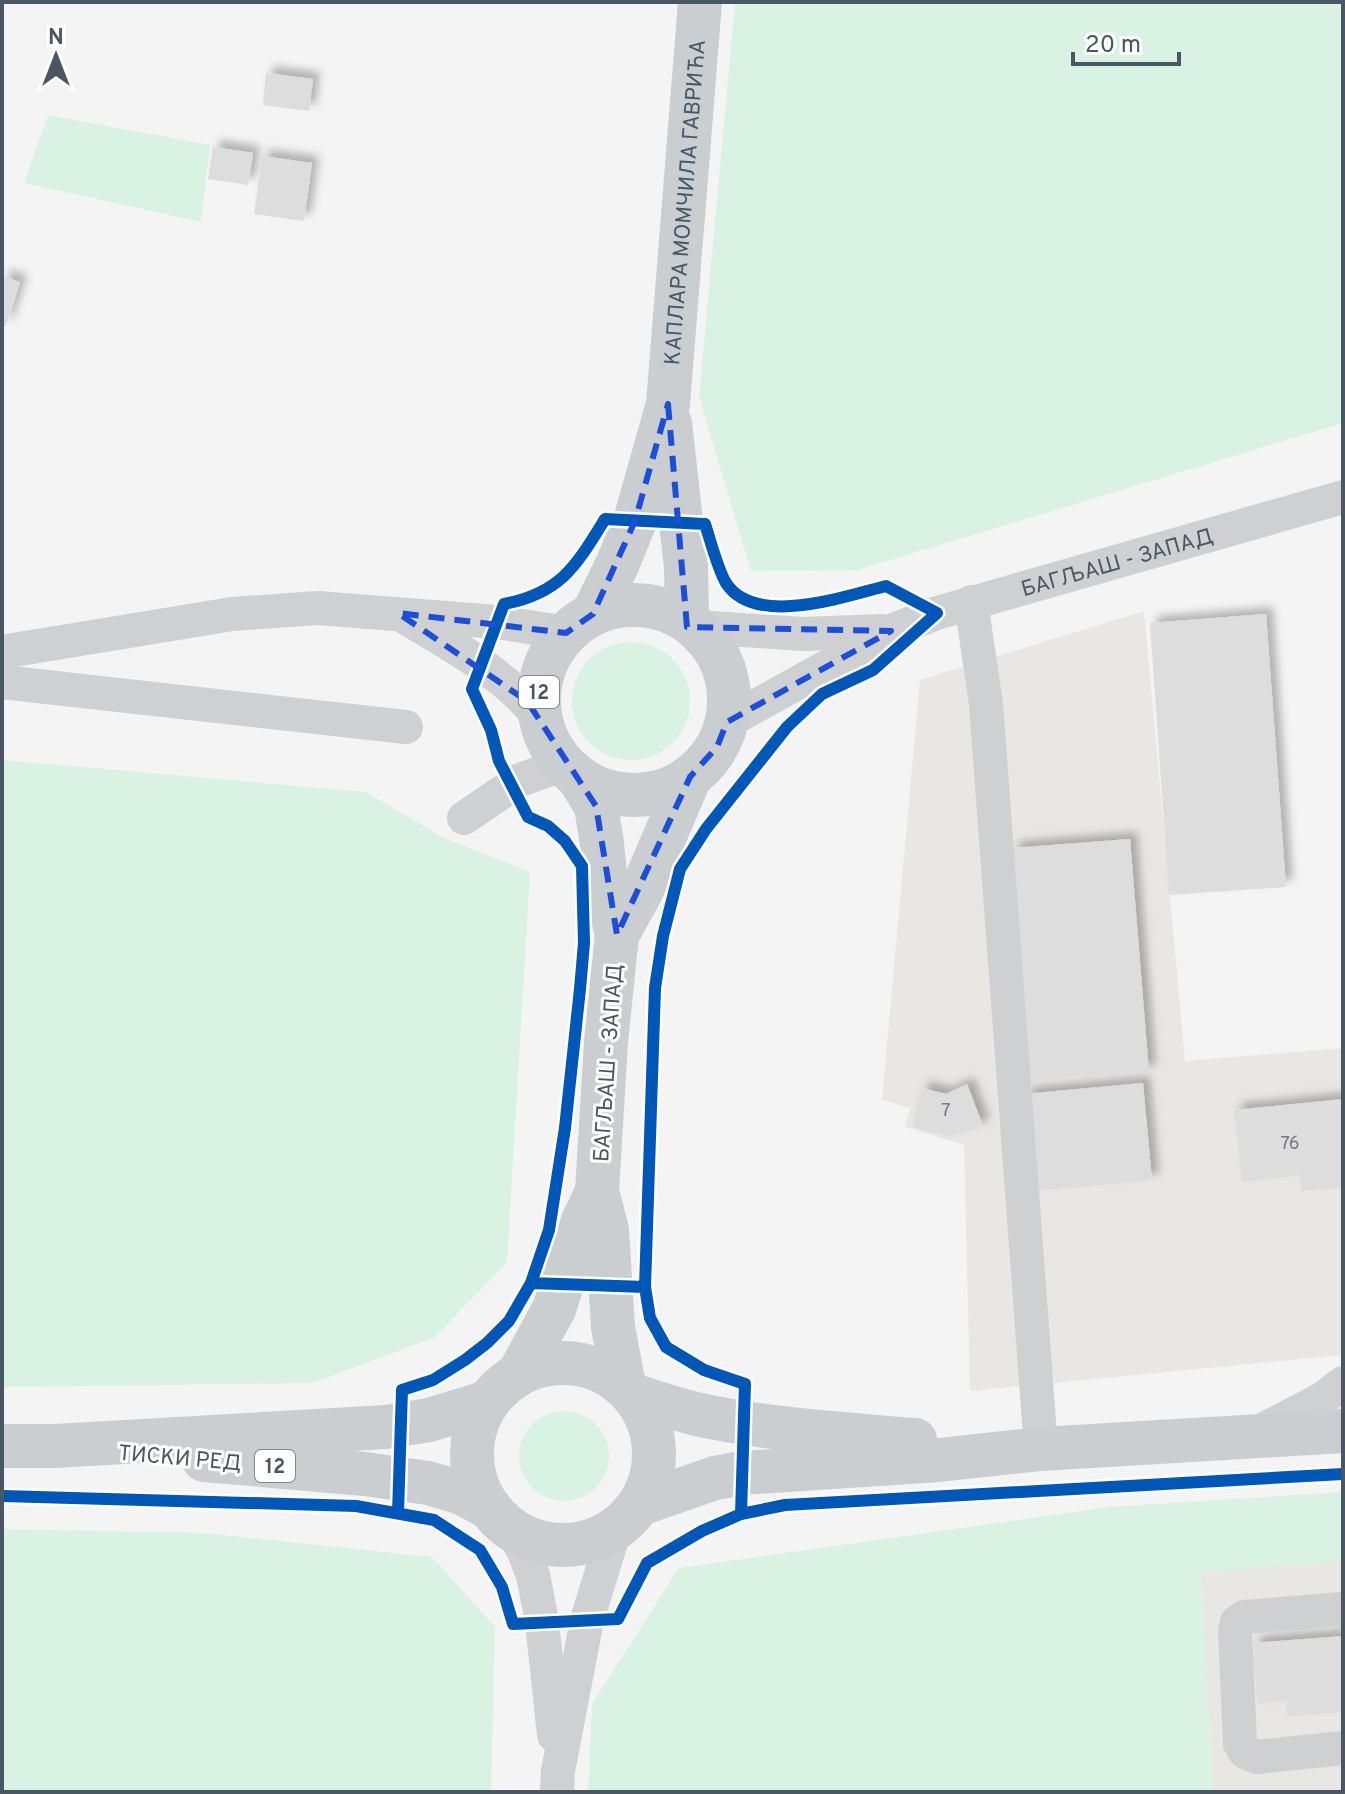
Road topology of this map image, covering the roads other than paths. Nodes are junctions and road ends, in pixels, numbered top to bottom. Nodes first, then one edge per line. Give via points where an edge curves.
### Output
1 (700, 2) edge
2 (668, 404) junction
3 (1343, 497) edge
4 (971, 602) junction
5 (398, 613) junction
6 (579, 623) junction
7 (692, 623) junction
8 (891, 631) junction
9 (2, 652) edge
10 (2, 682) edge
11 (727, 722) junction
12 (406, 727) dead end
13 (557, 749) junction
14 (690, 777) junction
15 (464, 818) dead end
16 (617, 935) junction
17 (597, 1191) junction
18 (1343, 1383) edge
19 (503, 1389) junction
20 (629, 1390) junction
21 (1343, 1431) edge
22 (1249, 1438) junction
23 (2, 1446) edge
24 (54, 1446) junction
25 (1041, 1449) junction
26 (627, 1517) junction
27 (500, 1518) junction
28 (1343, 1609) edge
29 (1343, 1748) edge
30 (558, 1782) edge

1 - 2 main road, КАПЛАРА МОМЧИЛА ГАВРИЋА / 12
2 - 6 main road, 12 via 618,563
2 - 7 main road, 12
3 - 4 street, БАГЉАШ - ЗАПАД
4 - 8 street, БАГЉАШ - ЗАПАД
4 - 25 street via 987,719
5 - 6 street
5 - 9 street via 318,608 232,614
5 - 13 street via 481,664 527,701
6 - 7 main road via 621,606 650,605
6 - 13 main road, 12 via 554,648 540,683 539,702
7 - 8 street, БАГЉАШ - ЗАПАД via 803,634
7 - 11 main road, 12 via 716,650 727,677
8 - 11 street, БАГЉАШ - ЗАПАД
10 - 12 street
11 - 14 main road, 12 via 717,747
13 - 14 main road, 12 via 592,785 625,795 659,792
13 - 15 street
13 - 16 main road, БАГЉАШ - ЗАПАД / 12 via 596,806
14 - 16 main road, БАГЉАШ - ЗАПАД / 12
16 - 17 main road, БАГЉАШ - ЗАПАД / 12
17 - 19 main road, БАГЉАШ - ЗАПАД / 12 via 554,1309
17 - 20 main road, БАГЉАШ - ЗАПАД / 12 via 607,1230 613,1327
18 - 22 street
19 - 20 main road, 12 via 539,1366 562,1363 605,1373
19 - 24 main road, ТИСКИ РЕД / 12 via 429,1420 386,1427
19 - 27 main road, 12 via 476,1428 472,1455 477,1484
20 - 25 main road via 705,1416 782,1428
20 - 26 main road, 12 via 648,1420 655,1448 652,1478
21 - 22 main road
22 - 25 main road
23 - 24 main road, ТИСКИ РЕД / 12
24 - 27 main road, ТИСКИ РЕД / 12 via 428,1483 462,1493
25 - 26 main road via 742,1473 692,1485
26 - 27 main road, 12 via 595,1539 573,1545 529,1538
26 - 30 street via 587,1620
27 - 30 street via 533,1575
28 - 29 street via 1244,1617 1235,1631 1240,1744 1245,1752 1257,1757

